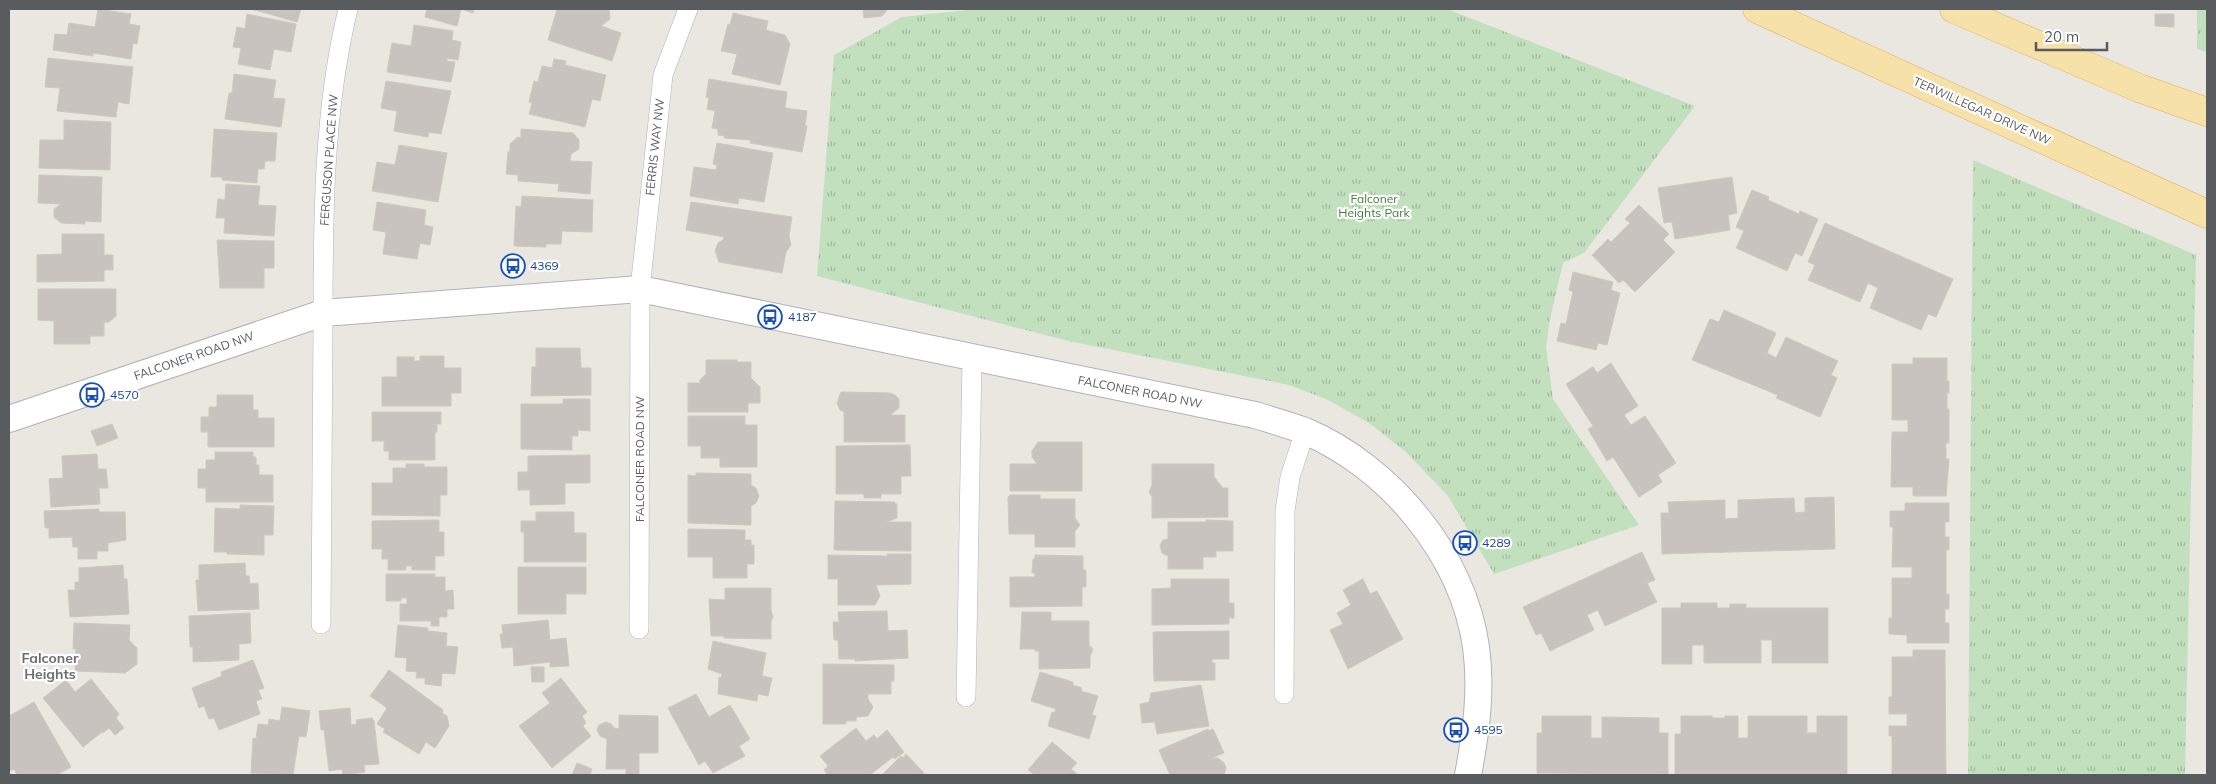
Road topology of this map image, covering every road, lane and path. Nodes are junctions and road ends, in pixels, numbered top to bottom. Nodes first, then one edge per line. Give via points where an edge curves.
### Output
1 (348, 9) edge
2 (688, 9) edge
3 (1757, 9) edge
4 (1954, 9) edge
5 (2207, 112) edge
6 (2207, 214) edge
7 (640, 289) junction
8 (323, 313) junction
9 (972, 358) junction
10 (9, 419) edge
11 (1305, 431) junction
12 (321, 624) dead end
13 (639, 630) dead end
14 (1284, 694) dead end
15 (966, 697) dead end
16 (1468, 775) edge

1 - 8 street, FERGUSON PLACE NW via 329,143
2 - 7 street, FERRIS WAY NW via 663,75
3 - 6 main road, TERWILLEGAR DRIVE NW
4 - 5 main road via 2139,88
7 - 8 street, FALCONER ROAD NW
7 - 9 street, FALCONER ROAD NW
7 - 13 street, FALCONER ROAD NW
8 - 10 street, FALCONER ROAD NW
8 - 12 street
9 - 11 street, FALCONER ROAD NW via 1255,415
9 - 15 street
11 - 14 street via 1290,477 1285,511
11 - 16 street, FALCONER ROAD NW via 1381,478 1431,537 1452,572 1469,613 1476,647 1478,704

